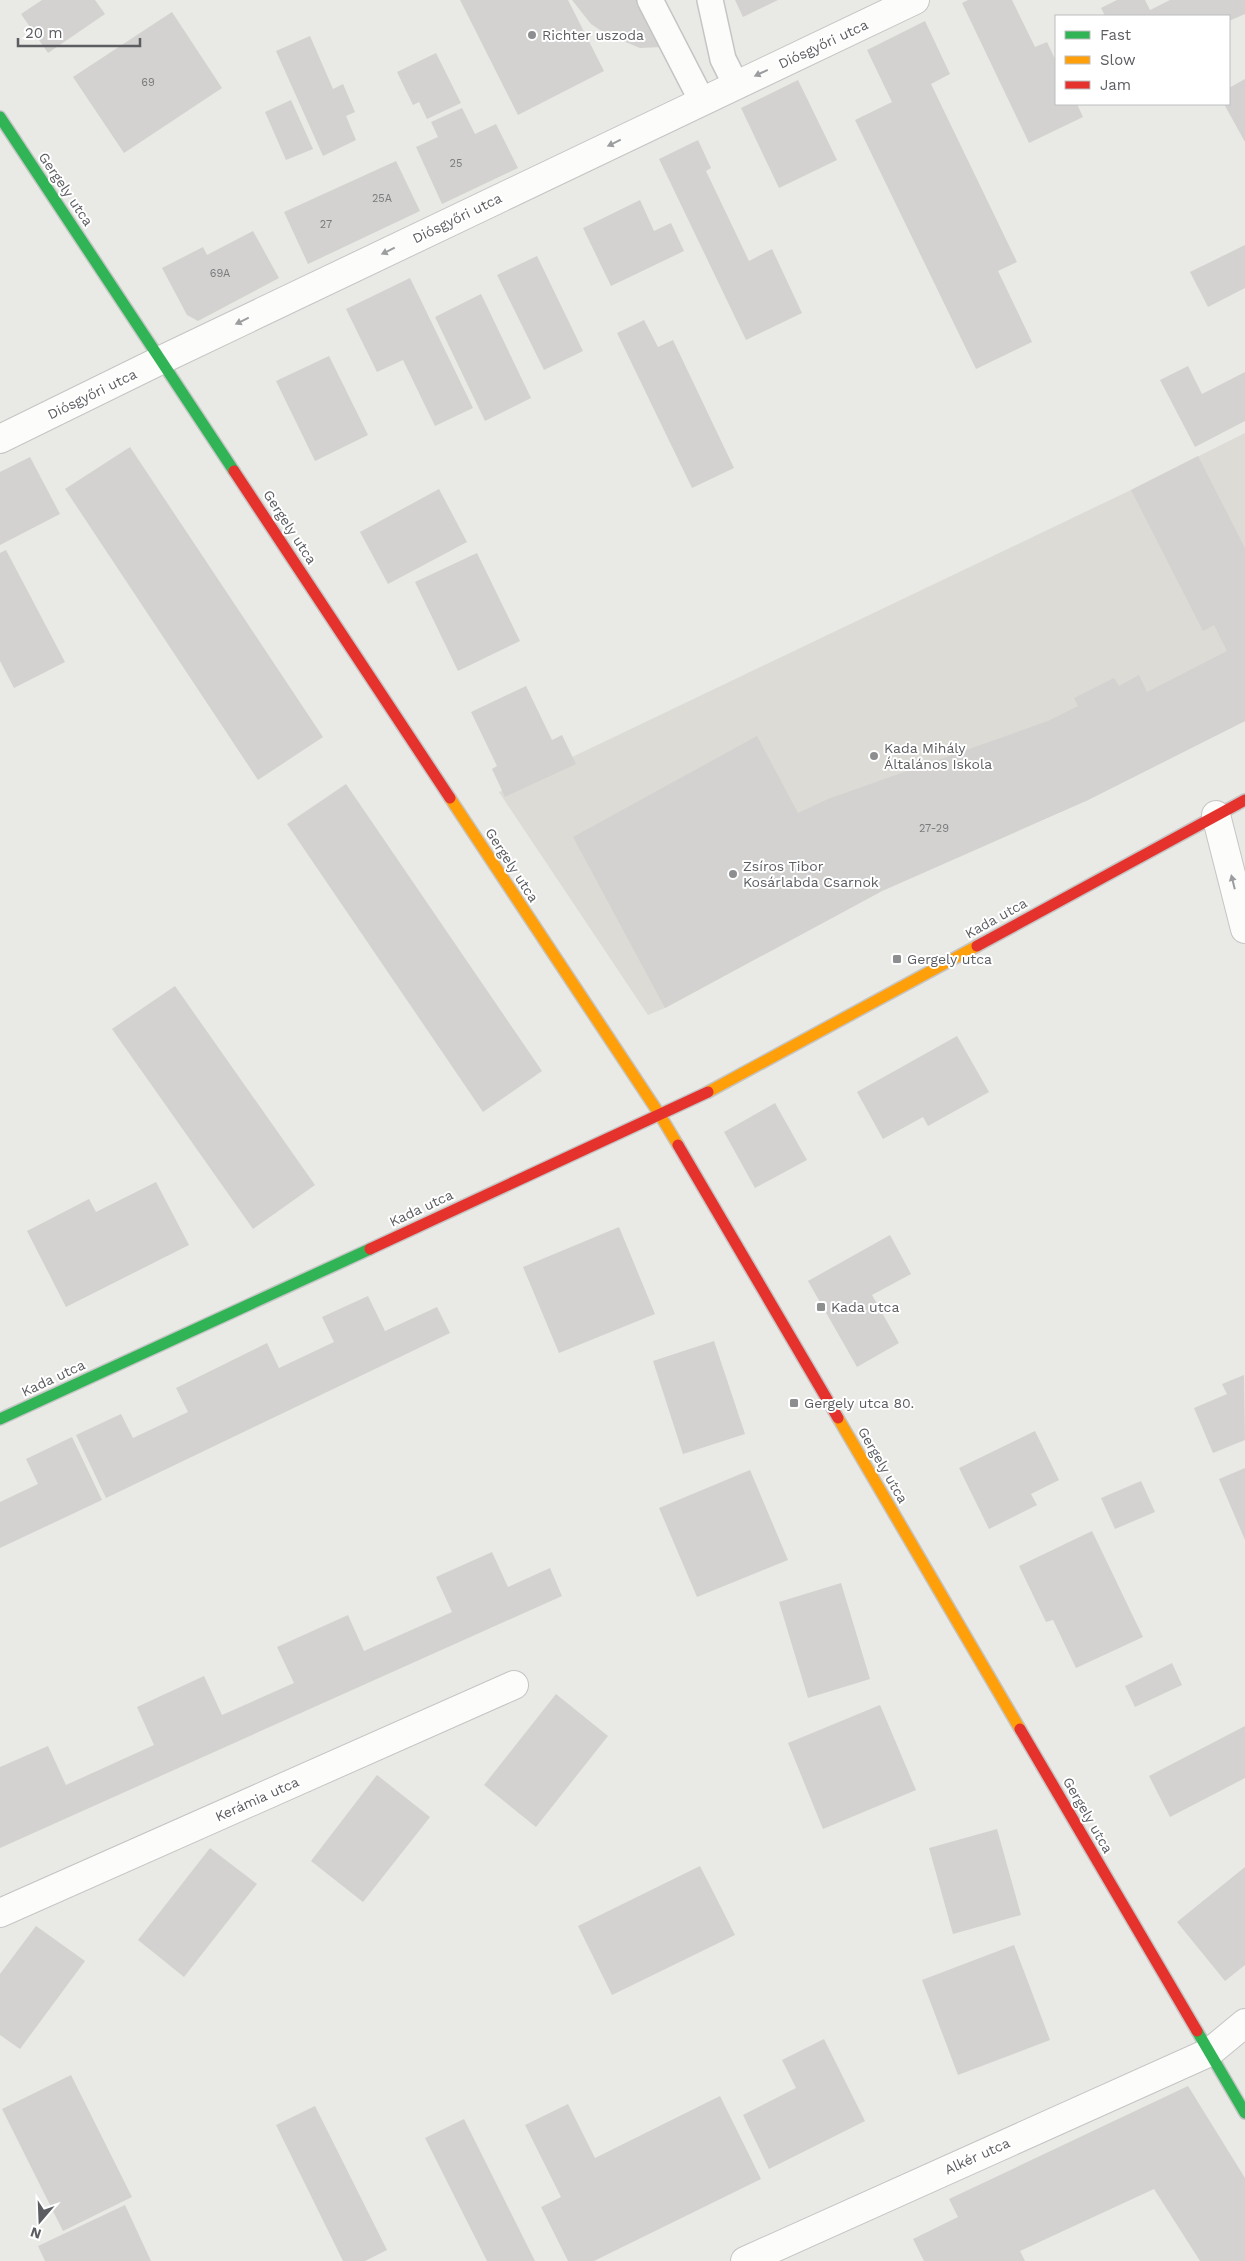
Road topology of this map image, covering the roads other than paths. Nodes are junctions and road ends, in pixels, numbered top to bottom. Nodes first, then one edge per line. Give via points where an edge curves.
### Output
1 (650, 0) edge
2 (710, 0) edge
3 (915, 0) edge
4 (736, 85) junction
5 (702, 101) junction
6 (0, 117) edge
7 (161, 360) junction
8 (0, 439) edge
9 (1245, 800) edge
10 (1216, 816) junction
11 (1245, 929) edge
12 (660, 1115) junction
13 (0, 1419) edge
14 (514, 1685) dead end
15 (0, 1913) edge
16 (1245, 2023) edge
17 (1210, 2052) junction
18 (1245, 2113) edge
19 (744, 2261) edge

1 - 5 lane
2 - 4 lane via 723,59
3 -> 4 street, Diósgyőri utca
4 - 5 street, Diósgyőri utca
5 -> 7 street, Diósgyőri utca
6 - 7 street, Gergely utca
7 - 8 street, Diósgyőri utca
7 - 12 street, Gergely utca
9 - 10 street, Kada utca
11 -> 10 street
10 - 12 street, Kada utca
12 - 13 street, Kada utca
12 - 17 street, Gergely utca
14 - 15 street, Kerámia utca
16 - 17 street, Alkér utca
17 - 18 street, Gergely utca
17 - 19 street, Alkér utca

